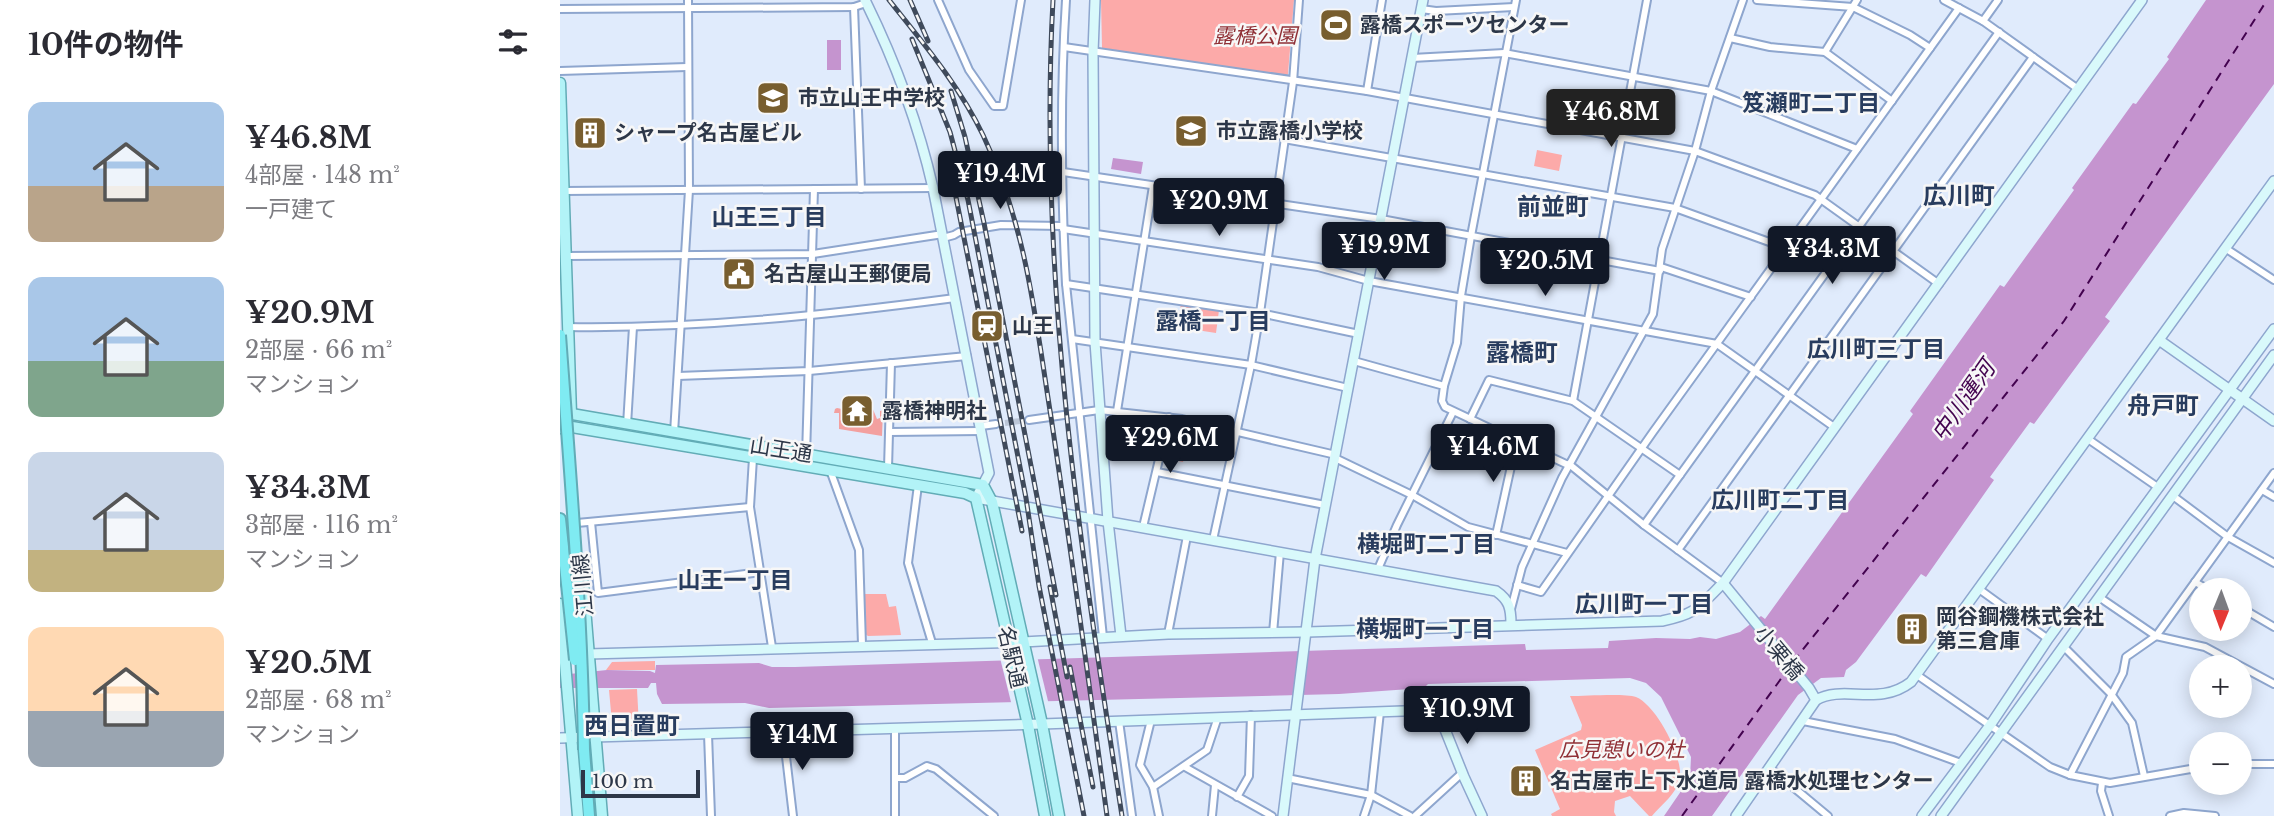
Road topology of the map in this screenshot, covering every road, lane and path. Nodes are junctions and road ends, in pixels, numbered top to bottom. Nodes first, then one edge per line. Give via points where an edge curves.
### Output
1 (938, 0) edge
2 (1021, 0) edge
3 (1066, 0) edge
4 (1095, 0) edge
5 (1299, 0) edge
6 (1382, 0) edge
7 (1647, 0) edge
8 (1743, 0) edge
9 (1757, 0) edge
10 (1857, 0) edge
11 (1944, 0) edge
12 (1998, 0) edge
13 (2142, 0) edge
14 (865, 1) edge
15 (688, 4) edge
16 (1515, 4) edge
17 (1422, 5) edge
18 (854, 7) junction
19 (1853, 7) junction
20 (1959, 8) junction
21 (560, 9) edge
22 (1983, 21) junction
23 (1999, 33) junction
24 (1730, 38) junction
25 (1064, 47) junction
26 (1930, 48) junction
27 (1093, 52) junction
28 (1825, 52) junction
29 (1504, 53) junction
30 (2033, 57) junction
31 (1412, 58) junction
32 (687, 67) junction
33 (560, 71) edge
34 (1633, 77) junction
35 (1293, 82) junction
36 (560, 83) edge
37 (2078, 89) junction
38 (1711, 91) junction
39 (1367, 92) junction
40 (1404, 98) junction
41 (1892, 101) junction
42 (1493, 114) junction
43 (1622, 138) junction
44 (1284, 139) junction
45 (1857, 149) junction
46 (1695, 151) junction
47 (1393, 158) junction
48 (1063, 172) junction
49 (1483, 174) junction
50 (1095, 176) junction
51 (2274, 181) edge
52 (1153, 186) junction
53 (933, 188) junction
54 (814, 189) junction
55 (861, 189) junction
56 (690, 190) junction
57 (564, 191) junction
58 (1611, 197) junction
59 (1821, 199) junction
60 (1275, 202) junction
61 (1675, 208) junction
62 (1381, 219) junction
63 (1858, 226) junction
64 (1063, 227) junction
65 (1094, 234) junction
66 (943, 236) junction
67 (1471, 236) junction
68 (1144, 242) junction
69 (1786, 248) junction
70 (2225, 248) junction
71 (1894, 251) junction
72 (813, 254) junction
73 (686, 255) junction
74 (566, 256) junction
75 (1267, 258) junction
76 (1599, 259) junction
77 (1660, 269) junction
78 (2274, 280) edge
79 (1369, 281) junction
80 (1066, 284) junction
81 (1938, 284) junction
82 (1094, 287) junction
83 (1136, 294) junction
84 (1461, 296) junction
85 (1751, 297) junction
86 (955, 298) junction
87 (1260, 313) junction
88 (811, 317) junction
89 (1588, 320) junction
90 (681, 326) junction
91 (632, 327) junction
92 (2274, 329) edge
93 (1645, 330) junction
94 (563, 331) edge
95 (1359, 334) junction
96 (1072, 339) junction
97 (2159, 340) junction
98 (1095, 342) junction
99 (1717, 344) junction
100 (1128, 347) junction
101 (2274, 355) edge
102 (967, 356) junction
103 (1354, 361) junction
104 (891, 363) junction
105 (1251, 366) junction
106 (1754, 370) junction
107 (809, 371) junction
108 (678, 376) junction
109 (1444, 386) junction
110 (1348, 388) junction
111 (2230, 390) junction
112 (1789, 395) junction
113 (2242, 398) junction
114 (1573, 401) junction
115 (1099, 410) junction
116 (1117, 411) junction
117 (1453, 412) junction
118 (1078, 413) junction
119 (565, 414) edge
120 (1597, 416) junction
121 (1169, 417) junction
122 (1470, 419) junction
123 (1029, 421) tunnel mouth
124 (2274, 421) edge
125 (996, 424) tunnel mouth
126 (627, 425) junction
127 (1834, 427) junction
128 (560, 428) edge
129 (572, 428) junction
130 (981, 429) junction
131 (889, 432) junction
132 (1237, 432) junction
133 (674, 433) junction
134 (1517, 439) junction
135 (2088, 439) junction
136 (1642, 448) junction
137 (807, 454) junction
138 (1335, 457) junction
139 (753, 458) junction
140 (1569, 465) junction
141 (806, 466) junction
142 (888, 468) junction
143 (830, 470) junction
144 (1157, 472) junction
145 (2274, 473) edge
146 (1680, 475) junction
147 (918, 485) junction
148 (983, 485) junction
149 (1226, 485) junction
150 (2159, 488) junction
151 (2262, 490) junction
152 (1412, 495) junction
153 (2173, 496) junction
154 (1608, 497) junction
155 (2274, 497) edge
156 (976, 498) junction
157 (992, 502) junction
158 (1325, 505) junction
159 (750, 507) junction
160 (1092, 518) junction
161 (560, 519) edge
162 (1108, 521) junction
163 (591, 522) junction
164 (578, 523) junction
165 (1644, 525) junction
166 (1143, 527) junction
167 (1496, 535) junction
168 (1187, 536) junction
169 (2228, 537) junction
170 (1213, 540) junction
171 (1532, 544) junction
172 (1678, 550) junction
173 (1280, 552) junction
174 (1567, 553) junction
175 (1315, 559) junction
176 (2274, 563) edge
177 (1378, 569) junction
178 (761, 572) junction
179 (2198, 578) edge
180 (1723, 583) junction
181 (1517, 585) junction
182 (1979, 589) junction
183 (2189, 590) edge
184 (2099, 597) junction
185 (560, 604) edge
186 (1511, 609) junction
187 (2252, 614) edge
188 (1510, 624) junction
189 (2274, 626) edge
190 (1273, 632) junction
191 (1307, 632) junction
192 (1168, 634) junction
193 (1121, 636) junction
194 (2156, 636) junction
195 (1103, 637) junction
196 (2048, 639) junction
197 (1008, 642) junction
198 (1023, 642) junction
199 (932, 643) junction
200 (862, 645) junction
201 (2063, 646) junction
202 (772, 647) junction
203 (589, 654) junction
204 (564, 663) edge
205 (1917, 675) junction
206 (2274, 684) edge
207 (2111, 694) junction
208 (1816, 701) junction
209 (1380, 712) junction
210 (1294, 714) junction
211 (1251, 715) junction
212 (1219, 717) junction
213 (1151, 720) junction
214 (1119, 721) junction
215 (1803, 721) junction
216 (1042, 724) junction
217 (1991, 724) junction
218 (1028, 725) junction
219 (895, 728) junction
220 (783, 732) junction
221 (2002, 733) junction
222 (708, 734) junction
223 (595, 736) junction
224 (565, 737) edge
225 (584, 750) junction
226 (1961, 764) junction
227 (2252, 764) edge
228 (2274, 764) edge
229 (1185, 767) junction
230 (1769, 767) junction
231 (2189, 770) edge
232 (1462, 773) junction
233 (2070, 775) junction
234 (2144, 776) junction
235 (895, 778) junction
236 (1287, 778) junction
237 (2102, 783) junction
238 (1215, 785) junction
239 (1153, 787) junction
240 (1371, 795) junction
241 (1237, 797) junction
242 (578, 816) edge
243 (589, 816) edge
244 (602, 816) edge
245 (711, 816) edge
246 (793, 816) edge
247 (895, 816) edge
248 (994, 816) edge
249 (1045, 816) edge
250 (1059, 816) edge
251 (1132, 816) edge
252 (1159, 816) edge
253 (1212, 816) edge
254 (1272, 816) edge
255 (1283, 816) edge
256 (1364, 816) edge
257 (1412, 816) edge
258 (1482, 816) edge
259 (1736, 816) edge
260 (1828, 816) edge
261 (1922, 816) edge
262 (1941, 816) edge
263 (2109, 816) edge
264 (2170, 816) edge
265 (2216, 816) edge

1 - 2 street via 969,70 994,106 1003,106
3 - 25 street
4 - 27 street
5 - 35 street
6 - 39 street
7 - 34 street
8 - 24 street
9 - 19 street
10 - 19 street
11 - 20 street
12 - 22 street
13 - 37 street
14 - 18 street
14 - 53 street via 911,103
15 - 18 street
15 - 21 street
15 - 32 street
16 - 17 street via 1436,11
16 - 29 street
17 - 31 street
18 - 55 street
19 - 26 street
19 - 28 street
20 - 22 street
20 - 26 street
22 - 23 street
23 - 30 street
23 - 63 street
24 - 28 street
24 - 38 street
25 - 27 street
25 - 48 street
26 - 41 street
27 - 35 street
27 - 50 street
28 - 41 street
29 - 31 street
29 - 34 street
29 - 42 street
30 - 37 street
30 - 71 street
31 - 40 street
32 - 33 street
32 - 56 street
34 - 38 street
34 - 43 street
35 - 39 street
35 - 44 street
36 - 57 main road, 江川線
37 - 81 street
38 - 45 street
38 - 46 street
39 - 40 street
40 - 42 street
40 - 47 street
41 - 45 street
42 - 43 street
42 - 49 street
43 - 46 street
43 - 58 street
44 - 47 street
44 - 60 street
45 - 59 street
46 - 59 street
46 - 61 street
47 - 49 street
47 - 62 street
48 - 50 street
48 - 64 street
49 - 58 street
49 - 67 street
50 - 52 street
50 - 65 street
51 - 70 street
52 - 60 street
52 - 68 street
53 - 55 street
53 - 66 street
54 - 55 street
54 - 56 street
54 - 72 street
56 - 57 street
56 - 73 street
57 - 74 main road, 江川線
58 - 61 street
58 - 76 street
59 - 63 street
59 - 69 street
60 - 62 street
60 - 75 street
61 - 69 street
61 - 77 street
62 - 67 street
62 - 79 street
63 - 71 street
63 - 106 street
64 - 65 street
64 - 66 street via 1001,225
64 - 80 street
65 - 68 street
65 - 82 street
66 - 72 street
66 - 86 street
67 - 76 street
67 - 84 street
68 - 75 street
68 - 83 street
69 - 85 street
70 - 78 street
70 - 97 street
71 - 81 street
71 - 112 street
72 - 73 street
72 - 88 street
73 - 74 street
73 - 90 street
74 - 94 main road, 江川線
75 - 79 street
75 - 87 street
76 - 77 street
76 - 89 street
77 - 85 street
77 - 93 street via 1653,314
79 - 84 street
79 - 95 street
80 - 82 street
80 - 96 street
81 - 127 street
82 - 83 street
82 - 98 street
83 - 87 street
83 - 100 street
84 - 89 street
84 - 109 street via 1457,343
85 - 99 street
86 - 88 street
86 - 102 street
87 - 95 street
87 - 105 street
88 - 90 street
88 - 107 street
89 - 93 street
89 - 114 street
90 - 91 street
90 - 108 street
91 - 94 street
91 - 126 street
92 - 111 street
93 - 99 street
93 - 120 street
94 - 119 main road, 江川線
94 - 225 highway, bridge
95 - 103 street
96 - 98 street
96 - 118 street
97 - 111 street
97 - 135 street
98 - 100 street
98 - 115 street
99 - 106 street
99 - 136 street
100 - 105 street
100 - 116 street
101 - 113 street
102 - 104 street
102 - 130 street
103 - 109 street
103 - 110 street
104 - 107 street
104 - 131 street
105 - 110 street
105 - 132 street
106 - 112 street
106 - 146 street
107 - 108 street
107 - 137 street
108 - 133 street
109 - 117 street via 1442,401
110 - 138 street
111 - 113 street
111 - 150 street
112 - 127 street
112 - 172 street
113 - 124 street
113 - 153 street
114 - 120 street
114 - 122 street via 1489,380
115 - 116 street
115 - 118 street
115 - 162 street
116 - 121 street
117 - 122 street
117 - 152 street
118 - 123 street
118 - 160 street
119 - 126 main road, 山王通
119 - 129 main road, 江川線
120 - 136 street
120 - 140 street
121 - 132 street
121 - 144 street
122 - 134 street
125 - 130 street
126 - 133 main road, 山王通
127 - 180 street
128 - 129 main road, 山王通
129 - 139 main road, 山王通
129 - 164 main road, 江川線
130 - 131 street
130 - 148 street via 989,473
131 - 142 street
132 - 138 street
132 - 149 street
133 - 137 main road, 山王通
134 - 140 street
134 - 167 street
135 - 150 street
135 - 182 street
136 - 146 street
136 - 154 street
137 - 141 street
137 - 142 main road, 山王通
138 - 152 street
138 - 158 street
139 - 141 main road, 山王通
139 - 159 street
140 - 154 street
140 - 171 street
141 - 143 main road, 山王通
142 - 148 main road, 山王通
143 - 147 main road, 山王通
143 - 200 street via 859,550
144 - 149 street
144 - 166 street
145 - 151 street
146 - 165 street
147 - 156 main road, 山王通
147 - 199 street via 908,563
148 - 156 street
148 - 157 main road
149 - 158 street
149 - 170 street
150 - 196 street
151 - 155 street
151 - 169 street
152 - 167 street via 1468,527
152 - 177 street
153 - 169 street
153 - 184 street
154 - 165 street
154 - 174 street
156 - 157 street
156 - 197 main road, 名駅通
157 - 160 street
157 - 198 main road, 名駅通
158 - 175 street
159 - 163 street
159 - 178 street
160 - 162 street
160 - 195 street
161 - 225 highway, bridge
162 - 166 street
162 - 193 street
163 - 164 street
163 - 178 street via 598,593
164 - 203 main road, 江川線
165 - 172 street
166 - 168 street
167 - 171 street
168 - 170 street
168 - 192 street
169 - 176 street
169 - 179 street
170 - 173 street
171 - 174 street
171 - 181 street
172 - 180 street
173 - 175 street
173 - 190 street
174 - 181 street via 1541,592
175 - 177 street
175 - 191 street
177 - 186 street via 1496,591
178 - 202 street
180 - 188 street via 1698,608 1662,621
180 - 208 street, 小栗橋
181 - 186 street
182 - 196 street
182 - 205 street
183 - 194 street
184 - 194 street
184 - 201 street
185 - 204 main road, 江川線
186 - 188 street
187 - 189 street
188 - 191 street
190 - 191 street
190 - 192 street
191 - 210 street
192 - 193 street
193 - 195 street
194 - 206 street via 2204,647
194 - 207 street via 2126,657
195 - 198 street
196 - 217 street
197 - 198 street
197 - 199 street
197 - 218 main road, 名駅通
198 - 216 main road, 名駅通
199 - 200 street
200 - 202 street
201 - 207 street
201 - 221 street
202 - 203 street
203 - 223 main road, 江川線
204 - 224 main road, 江川線 via 569,721
205 - 208 street via 1893,693
205 - 217 street
207 - 233 street
207 - 234 street via 2132,723
208 - 215 street
209 - 210 street
209 - 232 street via 1436,713
209 - 240 street
210 - 211 street
210 - 236 street
211 - 212 street
211 - 241 street via 1249,776
212 - 213 street
212 - 229 street via 1208,750
213 - 214 street
213 - 239 street via 1140,765
214 - 216 street
214 - 251 street
215 - 226 street via 1895,739
215 - 230 street
216 - 218 street
216 - 250 main road, 名駅通
217 - 221 street
217 - 226 street
218 - 219 street
218 - 249 main road, 名駅通
219 - 220 street
219 - 235 street
220 - 222 street
220 - 246 street
221 - 233 street via 2050,767
221 - 262 street
222 - 223 street
222 - 245 street
223 - 224 street
223 - 244 main road
224 - 242 main road
225 - 243 highway
226 - 261 street
227 - 228 street
229 - 238 street
229 - 239 street
230 - 259 street
230 - 260 street
231 - 234 street
232 - 257 street
232 - 258 street
233 - 237 street
234 - 237 street
235 - 247 street
235 - 248 street via 928,766 936,769
236 - 240 street
236 - 255 street
237 - 263 street
238 - 241 street
238 - 253 street
239 - 252 street
240 - 256 street
240 - 257 street
241 - 254 street
264 - 265 street

